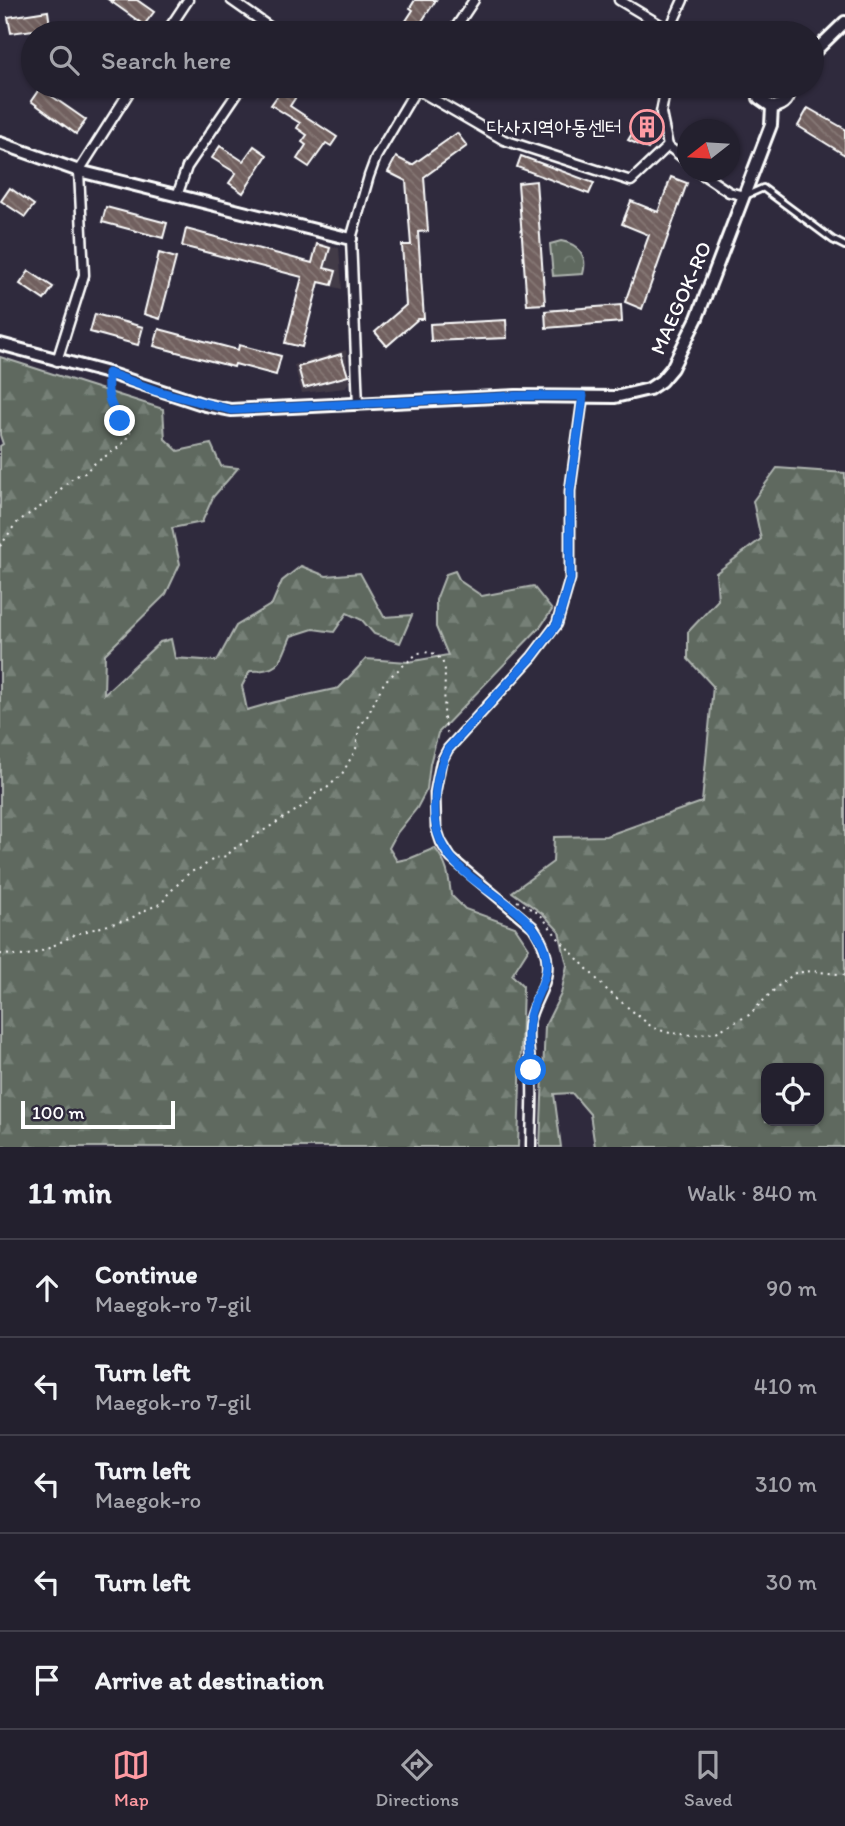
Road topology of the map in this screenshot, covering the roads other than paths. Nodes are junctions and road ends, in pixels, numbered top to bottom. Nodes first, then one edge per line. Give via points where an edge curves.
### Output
1 (188, 0) edge
2 (231, 0) edge
3 (474, 0) edge
4 (619, 0) edge
5 (683, 0) edge
6 (174, 21) edge
7 (261, 21) edge
8 (461, 21) edge
9 (652, 21) edge
10 (674, 21) edge
11 (845, 22) edge
12 (824, 42) edge
13 (125, 98) edge
14 (235, 98) edge
15 (411, 98) edge
16 (433, 98) edge
17 (664, 98) edge
18 (760, 98) edge
19 (786, 98) edge
20 (772, 107) junction
21 (0, 143) edge
22 (668, 146) junction
23 (677, 153) edge
24 (79, 171) junction
25 (714, 182) edge
26 (177, 196) junction
27 (744, 196) junction
28 (351, 239) junction
29 (845, 246) edge
30 (0, 344) edge
31 (57, 361) junction
32 (583, 396) junction
33 (358, 405) junction
34 (531, 1147) edge

1 - 6 street
2 - 7 street
3 - 8 street
4 - 9 street
5 - 10 street
11 - 12 street
13 - 24 street
14 - 26 street via 187,167
15 - 28 street via 376,157
16 - 22 street via 504,141 631,181
17 - 22 street via 661,113
18 - 20 street
19 - 20 street
20 - 27 street, MAEGOK-RO via 771,125
21 - 24 street
22 - 23 street
24 - 26 street
24 - 31 street via 84,275
25 - 27 street
26 - 28 street
27 - 29 lane via 763,188
27 - 32 street, MAEGOK-RO via 697,318 672,368 655,385 635,394
28 - 33 street
30 - 31 street, MAEGOK-RO
31 - 33 street, MAEGOK-RO via 231,410
32 - 33 street, MAEGOK-RO
32 - 34 street via 570,491 570,579 557,624 450,747 441,762 434,810 441,842 451,858 533,927 547,954 547,974 531,1012 528,1039

